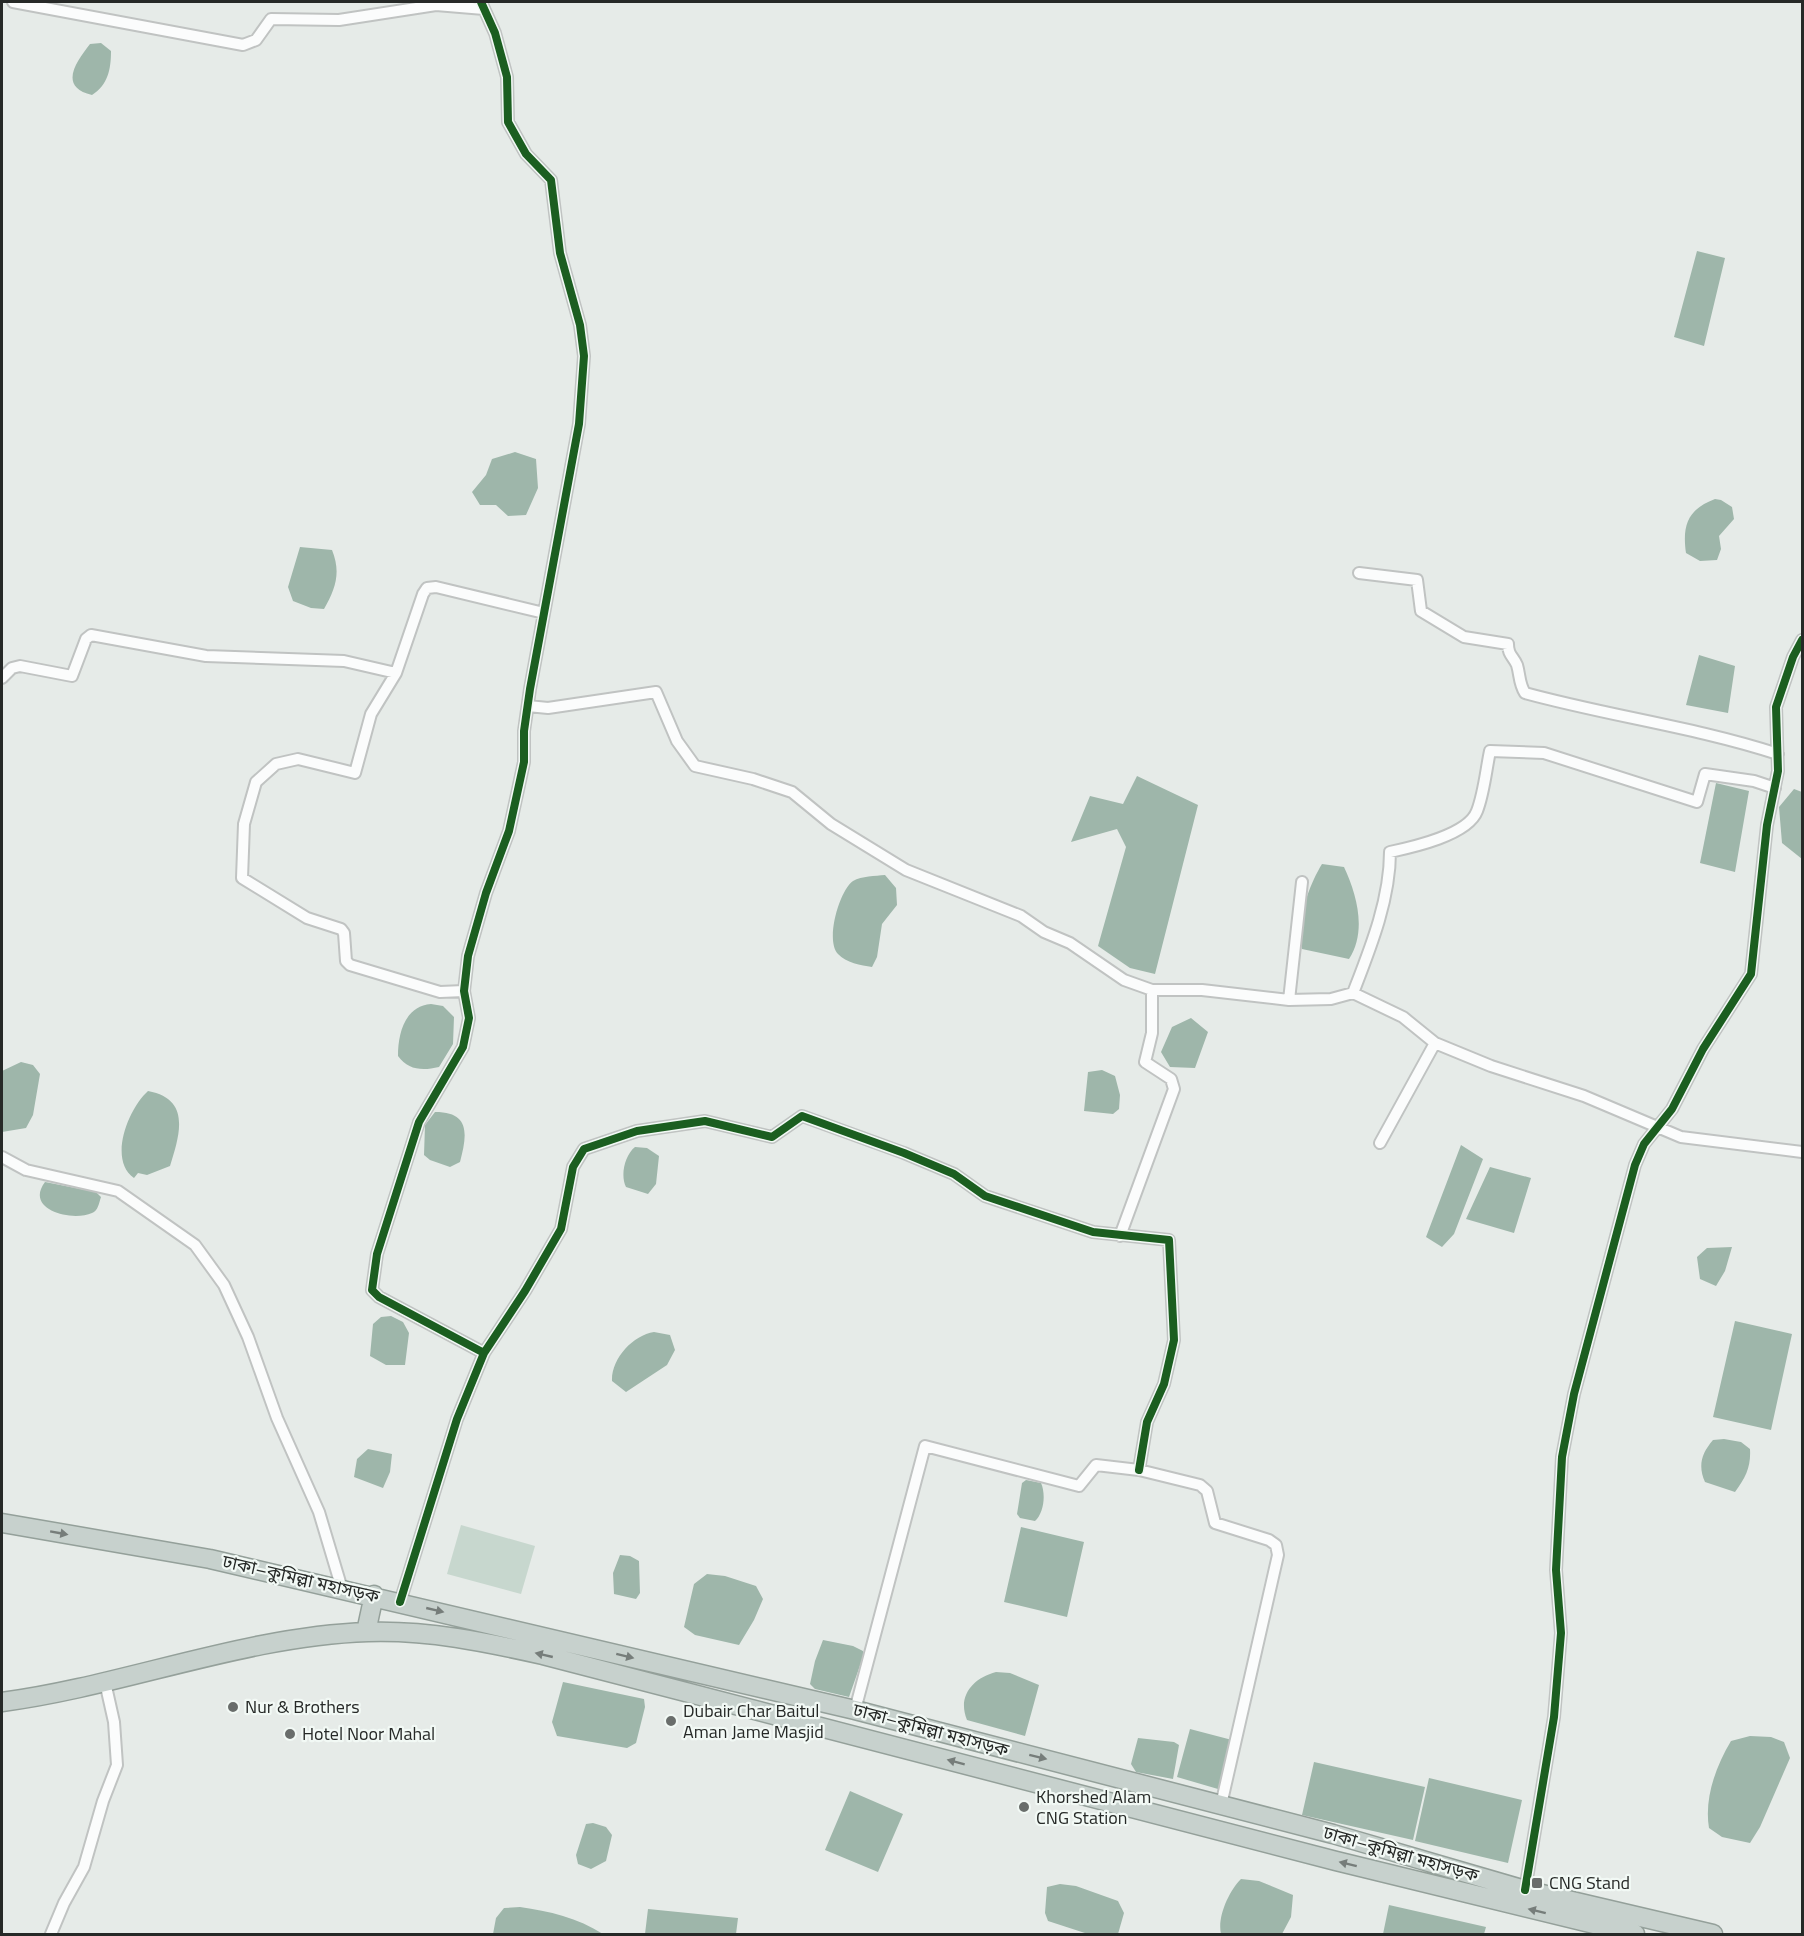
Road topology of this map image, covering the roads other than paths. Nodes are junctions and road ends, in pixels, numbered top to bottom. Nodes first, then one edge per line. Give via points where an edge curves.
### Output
1 (13, 2) edge
2 (483, 5) edge
3 (1359, 573) dead end
4 (543, 614) junction
5 (1803, 640) edge
6 (396, 674) junction
7 (2, 678) edge
8 (528, 706) junction
9 (1778, 754) junction
10 (1775, 788) junction
11 (1302, 882) dead end
12 (1152, 990) junction
13 (464, 991) junction
14 (1353, 993) junction
15 (1289, 1000) junction
16 (1435, 1043) junction
17 (1659, 1128) junction
18 (1380, 1143) dead end
19 (1803, 1152) edge
20 (2, 1157) edge
21 (1120, 1236) junction
22 (484, 1353) junction
23 (1139, 1470) junction
24 (2, 1523) edge
25 (342, 1588) junction
26 (374, 1595) junction
27 (400, 1602) junction
28 (398, 1631) junction
29 (366, 1632) junction
30 (105, 1682) junction
31 (2, 1702) edge
32 (855, 1710) junction
33 (1221, 1805) junction
34 (1526, 1890) junction
35 (1647, 1927) edge
36 (1577, 1928) edge
37 (51, 1935) edge
38 (1635, 1935) edge
39 (1713, 1935) edge

1 - 2 street via 243,45 256,40 271,19 339,20 436,4
2 - 4 street via 507,77 508,122 526,154 551,180 560,253 580,325 584,356 579,424
3 - 9 street via 1417,580 1421,611 1464,637 1508,644 1508,654 1516,664 1525,693 1727,737
4 - 6 street via 427,588
4 - 8 street
5 - 9 street via 1776,707
6 - 7 street via 344,661 206,656 91,635 72,676 20,666
6 - 13 street via 372,714 355,773 298,759 276,764 256,782 244,824 242,878 307,918 341,928 345,961 350,965 440,992
8 - 12 street via 548,708 656,692 677,741 695,766 792,792 831,824 906,870 1021,916 1124,980
8 - 13 street via 524,762 509,831 468,956
9 - 10 street
10 - 14 street via 1705,774 1696,802 1544,753 1490,751 1477,813 1465,826 1418,846 1390,852 1390,868 1373,940
10 - 17 street via 1767,825 1751,974
11 - 15 street
12 - 15 street via 1202,990
12 - 21 street via 1152,1033 1145,1062 1170,1079 1174,1089
13 - 22 street via 469,1018 463,1047 418,1122 377,1254 372,1290 380,1298
14 - 15 street via 1331,999
14 - 16 street via 1403,1017
16 - 17 street via 1584,1096
16 - 18 street
17 - 19 street via 1681,1137
17 - 34 street via 1644,1144 1635,1165 1574,1394 1562,1457 1556,1570 1560,1645 1554,1717
20 - 25 street via 26,1170 118,1191 195,1245 224,1285 248,1337 319,1512
21 - 22 street via 1093,1232 985,1196 944,1170 802,1116 772,1137 705,1121 637,1131 584,1149 573,1167 561,1229
21 - 23 street via 1171,1242 1174,1340 1164,1384 1147,1422
22 - 27 street via 454,1429
23 - 32 street via 1096,1465 1079,1486 924,1446
23 - 33 street via 1204,1487 1215,1523 1276,1545 1278,1555
24 -> 25 highway, ঢাকা–কুমিল্লা মহাসড়ক via 210,1559
25 - 26 highway, ঢাকা–কুমিল্লা মহাসড়ক
26 - 27 highway, ঢাকা–কুমিল্লা মহাসড়ক
26 - 29 highway
27 - 28 highway
27 -> 32 highway, ঢাকা–কুমিল্লা মহাসড়ক
28 - 29 highway, ঢাকা–কুমিল্লা মহাসড়ক
36 -> 28 highway, ঢাকা–কুমিল্লা মহাসড়ক via 1325,1858 543,1655 471,1639
29 - 30 highway, ঢাকা–কুমিল্লা মহাসড়ক via 261,1647
30 - 31 highway, ঢাকা–কুমিল্লা মহাসড়ক
30 - 37 street via 114,1722 117,1766 84,1867
32 -> 33 highway, ঢাকা–কুমিল্লা মহাসড়ক
33 - 34 highway, ঢাকা–কুমিল্লা মহাসড়ক
34 - 35 highway, ঢাকা–কুমিল্লা মহাসড়ক
35 - 39 highway, ঢাকা–কুমিল্লা মহাসড়ক
36 - 38 highway, ঢাকা–কুমিল্লা মহাসড়ক

